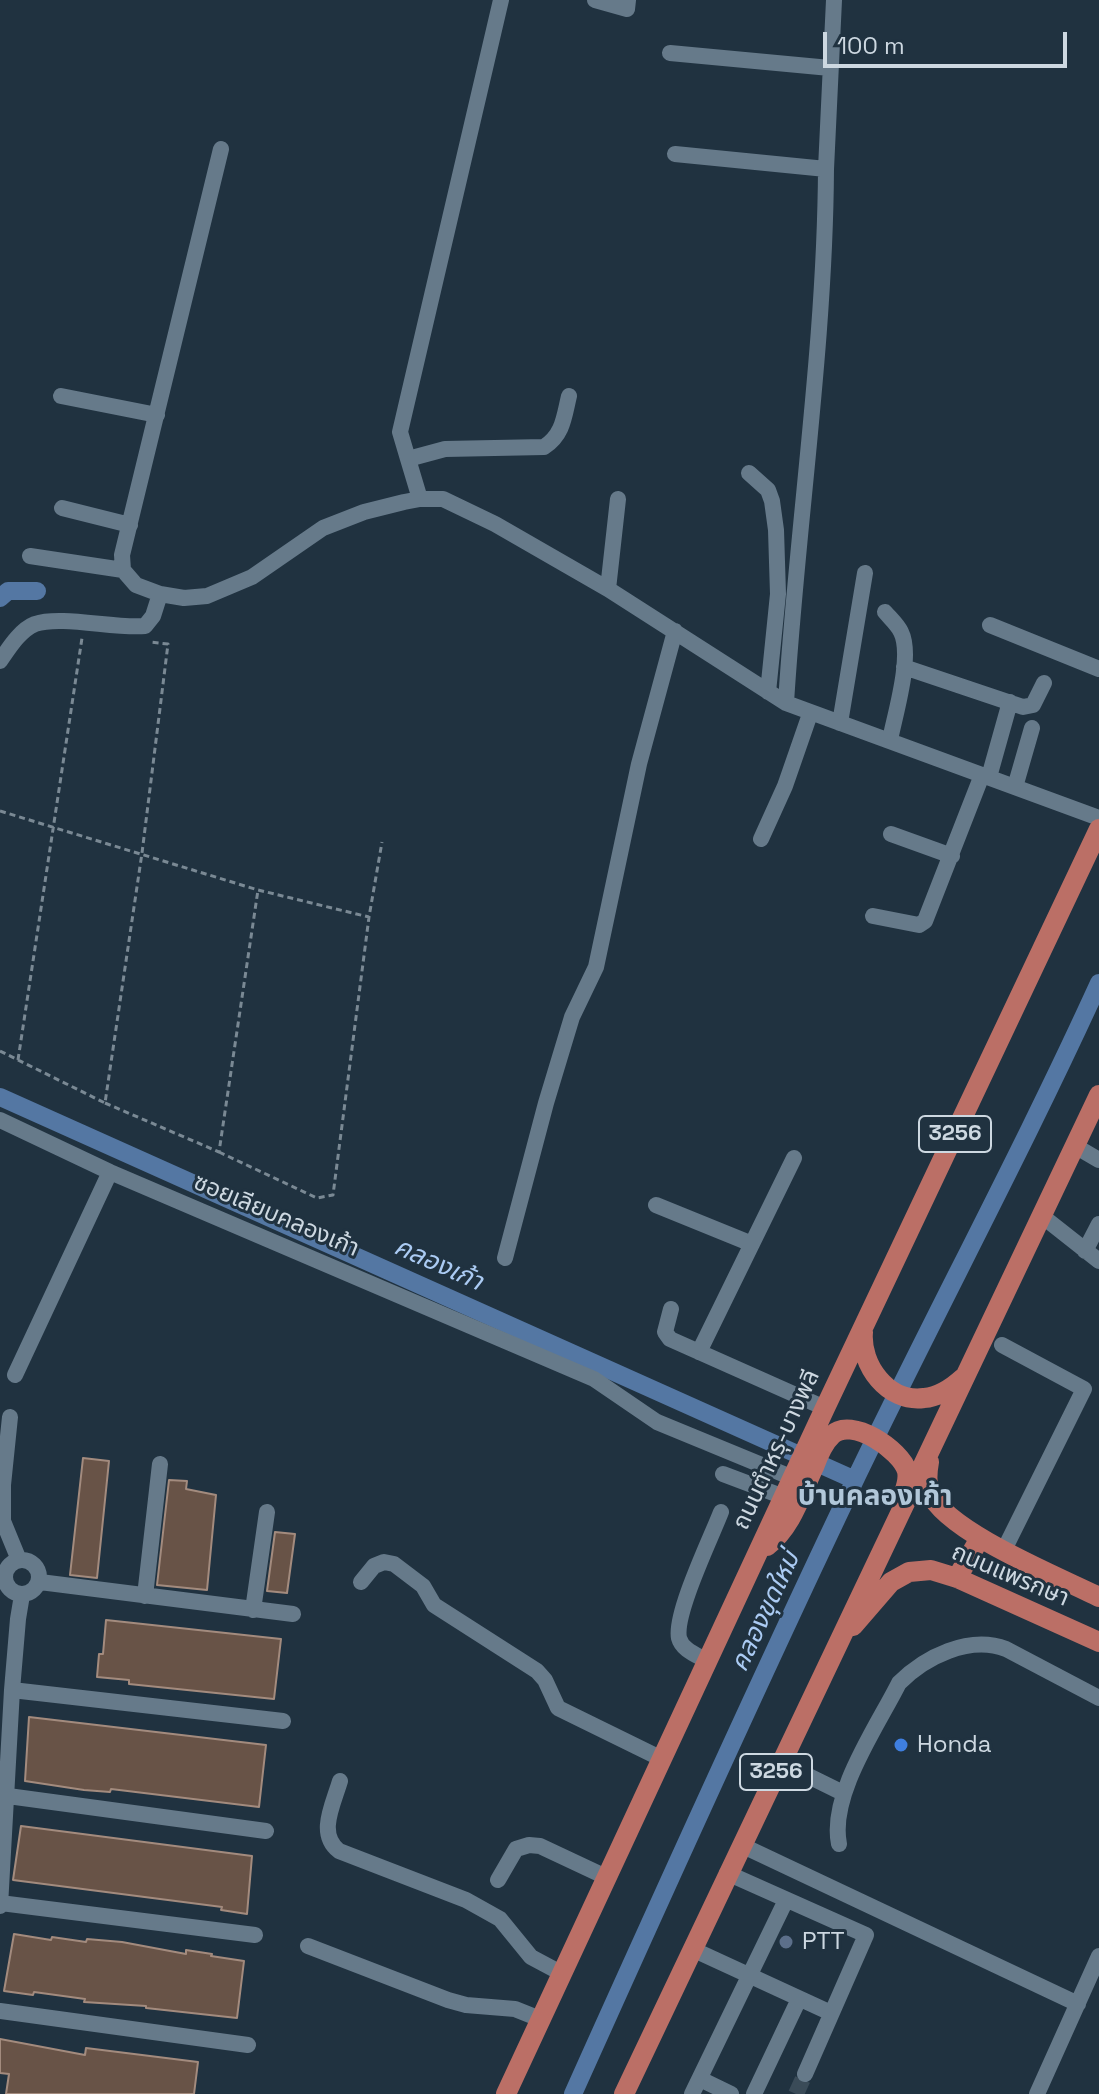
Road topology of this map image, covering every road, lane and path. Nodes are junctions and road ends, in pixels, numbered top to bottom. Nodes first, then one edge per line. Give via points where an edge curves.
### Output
1 (501, 0) edge
2 (595, 0) edge
3 (628, 0) edge
4 (834, 0) edge
5 (670, 53) dead end
6 (830, 68) junction
7 (221, 149) dead end
8 (675, 154) dead end
9 (826, 169) junction
10 (61, 396) dead end
11 (569, 396) dead end
12 (157, 415) junction
13 (408, 459) junction
14 (749, 473) dead end
15 (420, 499) junction
16 (618, 499) dead end
17 (62, 508) dead end
18 (130, 525) junction
19 (30, 556) dead end
20 (123, 570) junction
21 (865, 573) dead end
22 (608, 589) junction
23 (160, 594) junction
24 (885, 612) dead end
25 (85, 623) junction
26 (990, 625) dead end
27 (675, 631) junction
28 (139, 641) dead end
29 (0, 661) edge
30 (904, 667) junction
31 (1099, 669) edge
32 (1044, 683) dead end
33 (768, 692) junction
34 (1010, 702) junction
35 (786, 703) junction
36 (810, 714) junction
37 (840, 723) junction
38 (1032, 728) dead end
39 (890, 740) junction
40 (986, 776) junction
41 (1015, 787) junction
42 (0, 811) edge
43 (1099, 818) edge
44 (53, 827) junction
45 (1099, 829) edge
46 (891, 834) dead end
47 (761, 839) dead end
48 (382, 842) dead end
49 (142, 853) junction
50 (952, 856) junction
51 (258, 890) junction
52 (873, 916) dead end
53 (369, 917) junction
54 (0, 1051) edge
55 (18, 1060) junction
56 (1099, 1095) edge
57 (105, 1103) junction
58 (0, 1120) edge
59 (1075, 1146) junction
60 (219, 1152) junction
61 (794, 1158) dead end
62 (1099, 1160) edge
63 (110, 1172) junction
64 (656, 1205) dead end
65 (1042, 1216) junction
66 (1099, 1224) edge
67 (752, 1244) junction
68 (1092, 1256) edge
69 (505, 1258) dead end
70 (671, 1309) dead end
71 (863, 1328) junction
72 (1002, 1345) dead end
73 (699, 1352) junction
74 (15, 1375) dead end
75 (966, 1375) junction
76 (825, 1408) junction
77 (10, 1417) dead end
78 (817, 1442) junction
79 (930, 1451) junction
80 (160, 1464) dead end
81 (723, 1474) dead end
82 (796, 1480) junction
83 (267, 1512) dead end
84 (721, 1512) dead end
85 (1, 1520) edge
86 (980, 1538) junction
87 (1004, 1550) junction
88 (758, 1553) junction
89 (19, 1560) junction
90 (957, 1578) junction
91 (40, 1582) junction
92 (361, 1582) dead end
93 (22, 1595) junction
94 (145, 1596) junction
95 (1099, 1597) edge
96 (253, 1610) junction
97 (293, 1614) dead end
98 (18, 1619) junction
99 (0, 1632) edge
100 (1099, 1642) edge
101 (835, 1647) junction
102 (707, 1661) junction
103 (817, 1684) junction
104 (12, 1690) junction
105 (1099, 1698) edge
106 (283, 1721) dead end
107 (662, 1759) junction
108 (780, 1762) junction
109 (340, 1781) dead end
110 (843, 1793) junction
111 (8, 1796) junction
112 (266, 1831) dead end
113 (839, 1844) dead end
114 (741, 1845) junction
115 (727, 1873) junction
116 (606, 1877) junction
117 (498, 1880) dead end
118 (786, 1900) junction
119 (0, 1904) edge
120 (876, 1909) junction
121 (255, 1935) dead end
122 (866, 1935) junction
123 (308, 1946) dead end
124 (692, 1949) junction
125 (1099, 1956) edge
126 (561, 1973) junction
127 (751, 1977) junction
128 (799, 1999) junction
129 (1078, 2004) junction
130 (0, 2011) edge
131 (831, 2013) junction
132 (540, 2019) junction
133 (248, 2045) dead end
134 (805, 2074) tunnel mouth
135 (700, 2079) junction
136 (506, 2094) edge
137 (624, 2094) edge
138 (692, 2094) edge
139 (731, 2094) edge
140 (754, 2094) edge
141 (1037, 2094) edge

1 - 13 street via 403,419 401,442
2 - 3 street via 627,9
4 - 6 street
5 - 6 street
6 - 9 street
7 - 12 street
8 - 9 street
9 - 35 street via 821,297
10 - 12 street
11 - 13 street via 560,432 544,447 445,449
12 - 18 street
13 - 15 street
14 - 33 street via 768,490 776,530 778,594
15 - 22 street via 458,504
15 - 23 street via 323,528 233,587 207,596
16 - 22 street
17 - 18 street
18 - 20 street
19 - 20 street
20 - 23 street via 136,585
21 - 37 street
22 - 27 street
23 - 25 street via 145,626
24 - 30 street via 901,631
25 - 29 street via 36,624
25 - 44 path
26 - 31 street
27 - 33 street
27 - 69 street via 639,764 596,967 572,1017
28 - 49 path via 168,644
30 - 34 street
30 - 39 street
32 - 34 street via 1029,707
33 - 35 street
34 - 40 street
35 - 36 street
36 - 37 street
36 - 47 street
37 - 39 street
38 - 41 street
39 - 40 street
40 - 41 street
40 - 50 street
41 - 43 street
42 - 44 path
44 - 49 path
44 - 55 path
45 - 71 main road, ถนนตำหรุ-บางพลี / 3256
46 - 50 street
48 - 53 path
49 - 51 path
49 - 57 path
50 - 52 street via 925,921 919,925
51 - 53 path
51 - 60 path
53 - 60 path via 333,1195 317,1198
54 - 55 path
55 - 57 path
56 - 59 main road, 3256
57 - 60 path
58 - 63 street, ซอยเลียบคลองเก้า
59 - 62 street
59 - 65 main road, 3256
61 - 67 street
63 - 74 street
63 - 82 street, ซอยเลียบคลองเก้า via 594,1379 657,1422
64 - 67 street
65 - 68 street
65 - 75 main road, 3256
66 - 68 street
67 - 73 street
70 - 73 street via 665,1332
71 - 75 main road via 863,1348 876,1376 900,1395 934,1397
71 - 76 main road, ถนนตำหรุ-บางพลี / 3256
72 - 87 street via 1084,1389
73 - 76 street
75 - 79 main road, 3256
76 - 78 main road, ถนนตำหรุ-บางพลี / 3256
77 - 85 street
78 - 82 main road, ถนนตำหรุ-บางพลี / 3256
78 - 103 main road via 851,1429 881,1443 902,1462 908,1476
79 - 86 main road, ถนนแพรกษา via 927,1485 935,1503
79 - 101 main road, 3256
80 - 94 street
81 - 82 street
82 - 88 main road, ถนนตำหรุ-บางพลี / 3256
82 - 88 main road via 786,1526
83 - 96 street
84 - 102 street via 678,1628 685,1648
85 - 89 street
86 - 87 main road, ถนนแพรกษา
86 - 90 main road
87 - 95 main road, ถนนแพรกษา
88 - 102 main road, ถนนตำหรุ-บางพลี / 3256
89 - 91 street via 35,1565
89 - 93 street via 5,1575 9,1589
90 - 100 main road, ถนนแพรกษา
90 - 101 main road, ถนนแพรกษา via 931,1570 900,1575
91 - 93 street
91 - 94 street
92 - 107 street via 374,1566 394,1564 423,1586 434,1605 537,1671 558,1708
93 - 98 street
94 - 96 street
96 - 97 street
98 - 99 street
98 - 104 street
101 - 103 main road, 3256
102 - 107 main road, ถนนตำหรุ-บางพลี / 3256
103 - 108 main road, 3256
104 - 106 street
104 - 111 street
105 - 110 street via 999,1646 974,1645 938,1655 899,1683
107 - 116 main road, ถนนตำหรุ-บางพลี / 3256
108 - 110 street
108 - 114 main road, 3256
109 - 126 street via 327,1831 330,1844 483,1909 500,1919 531,1957
110 - 113 street
111 - 112 street
111 - 119 street
114 - 115 main road, 3256
114 - 120 street
115 - 118 street
115 - 124 main road, 3256
116 - 117 street via 529,1845 516,1849
116 - 126 main road, ถนนตำหรุ-บางพลี / 3256
118 - 122 street
118 - 127 street
119 - 121 street
120 - 122 street
120 - 129 street
122 - 131 street
123 - 132 street via 448,2000 515,2009
124 - 127 street
124 - 137 main road, 3256
125 - 129 street
126 - 132 main road, ถนนตำหรุ-บางพลี / 3256
127 - 128 street
127 - 135 street
128 - 131 street
128 - 140 street
129 - 141 street
130 - 133 street
131 - 134 street
132 - 136 main road, ถนนตำหรุ-บางพลี / 3256
135 - 138 street
135 - 139 street

